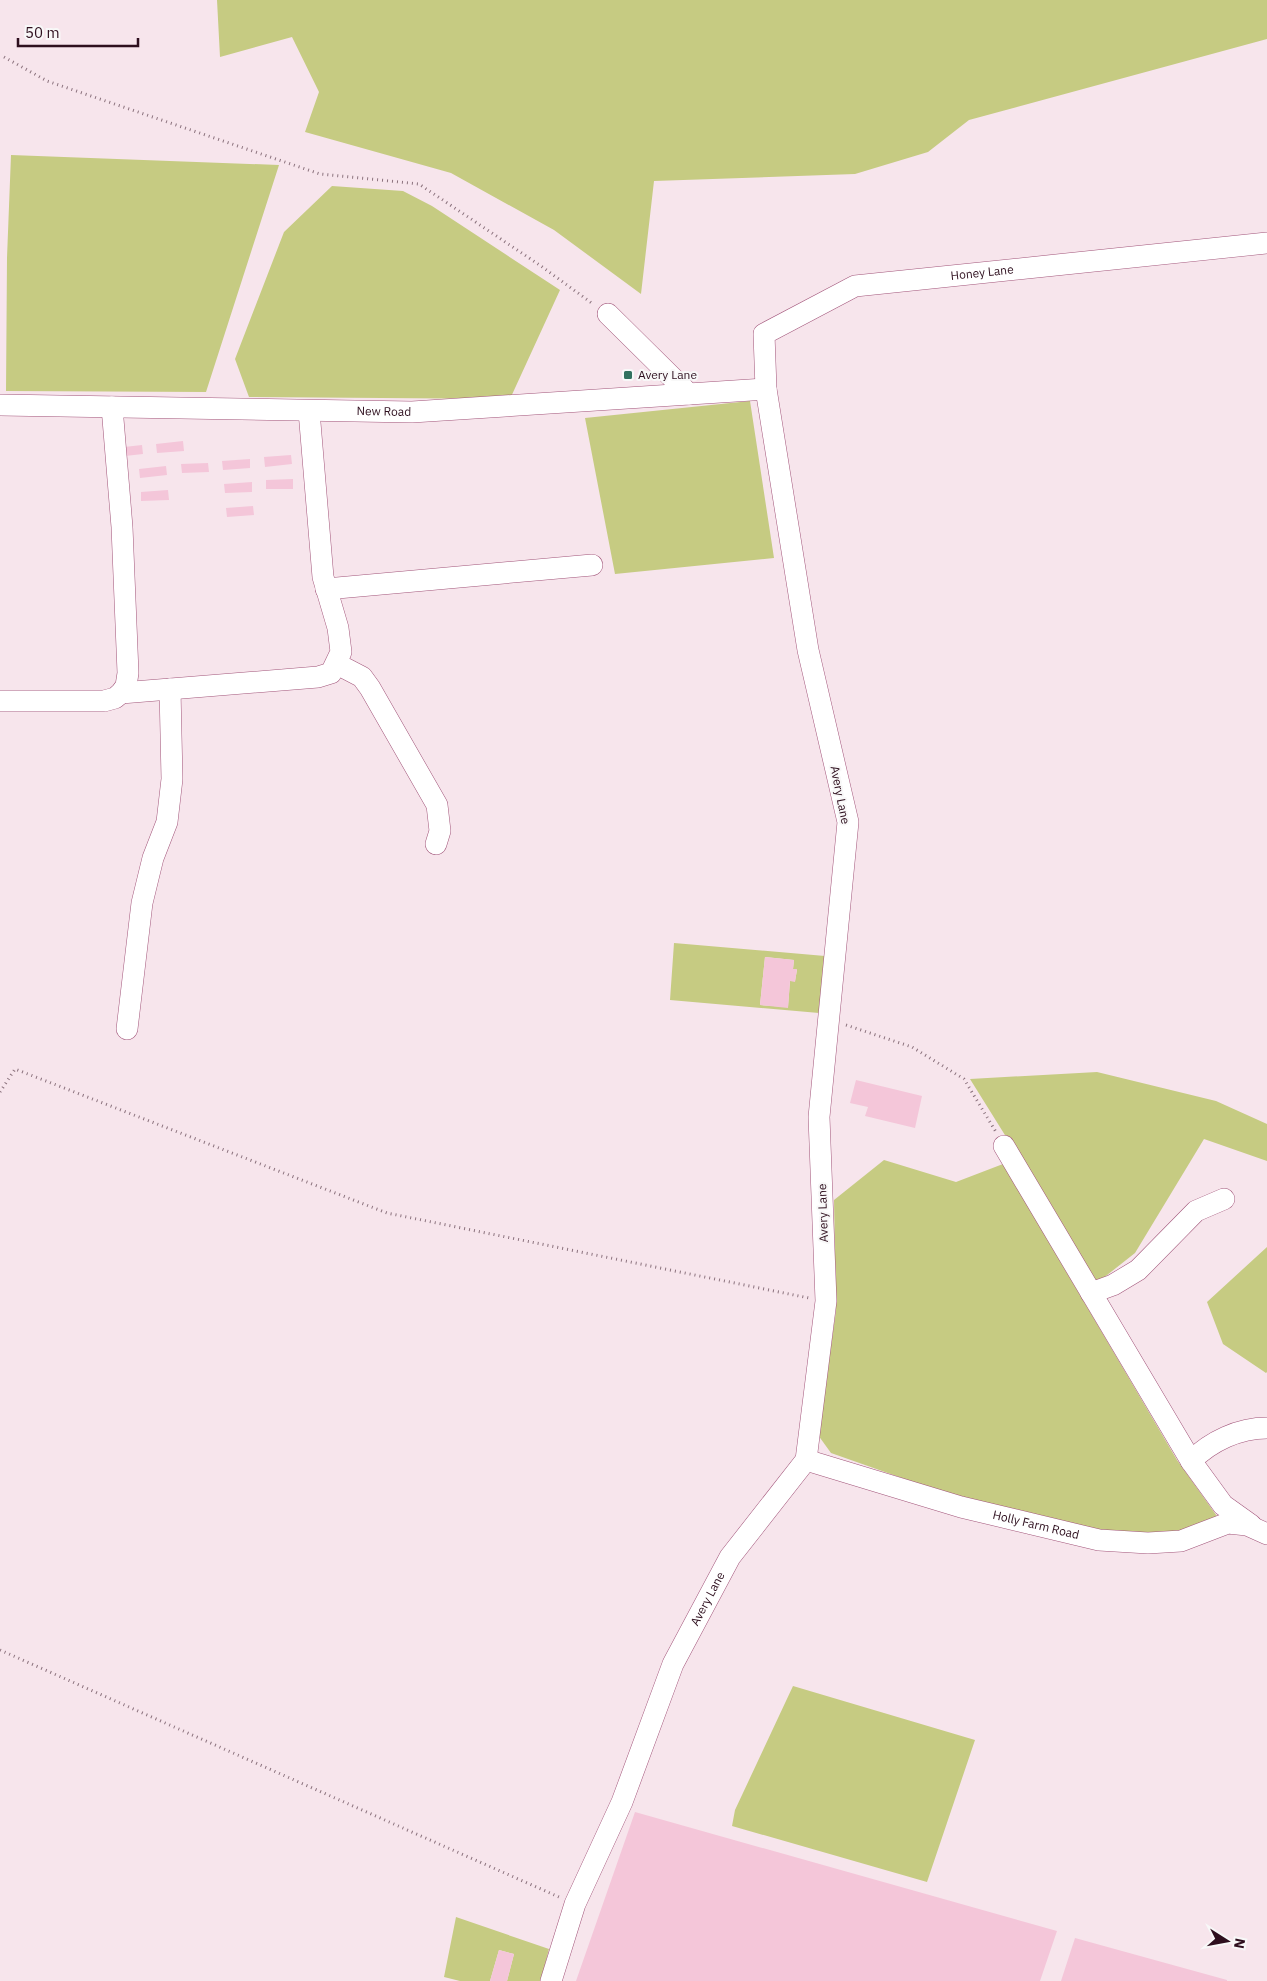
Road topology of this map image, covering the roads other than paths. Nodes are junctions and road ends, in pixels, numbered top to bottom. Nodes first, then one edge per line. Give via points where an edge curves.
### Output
1 (1267, 243) edge
2 (608, 314) road end
3 (766, 389) junction
4 (689, 394) junction
5 (0, 405) edge
6 (112, 407) junction
7 (309, 411) junction
8 (592, 566) dead end
9 (326, 589) junction
10 (337, 664) junction
11 (170, 689) junction
12 (121, 693) junction
13 (0, 701) edge
14 (436, 844) dead end
15 (127, 1030) dead end
16 (1004, 1146) road end
17 (1224, 1199) dead end
18 (1091, 1293) junction
19 (1267, 1428) edge
20 (806, 1460) junction
21 (1191, 1461) junction
22 (1262, 1532) edge
23 (551, 1981) edge

1 - 3 street, Honey Lane via 855,286 764,334
2 - 4 street
3 - 4 street, New Road
3 - 20 street, Avery Lane via 808,650 848,822 819,1117 826,1301
4 - 7 street, New Road via 412,412
5 - 6 street, New Road
6 - 7 street, New Road
6 - 12 street via 122,527 128,673
7 - 9 street via 322,577
8 - 9 street
9 - 10 street via 338,628 341,652
10 - 11 street via 331,673 318,677
10 - 14 street via 362,677 370,688 437,806 440,825
11 - 12 street
11 - 15 street via 172,779 168,813 142,903
12 - 13 street via 104,701
16 - 18 street
17 - 18 street via 1196,1211 1138,1270
18 - 21 street
19 - 21 street via 1254,1428 1226,1437 1205,1447
20 - 22 street, Holly Farm Road via 961,1507 1099,1540 1181,1541 1228,1523
20 - 23 street, Avery Lane via 730,1557 673,1664 622,1802 575,1904
21 - 22 street via 1223,1505

